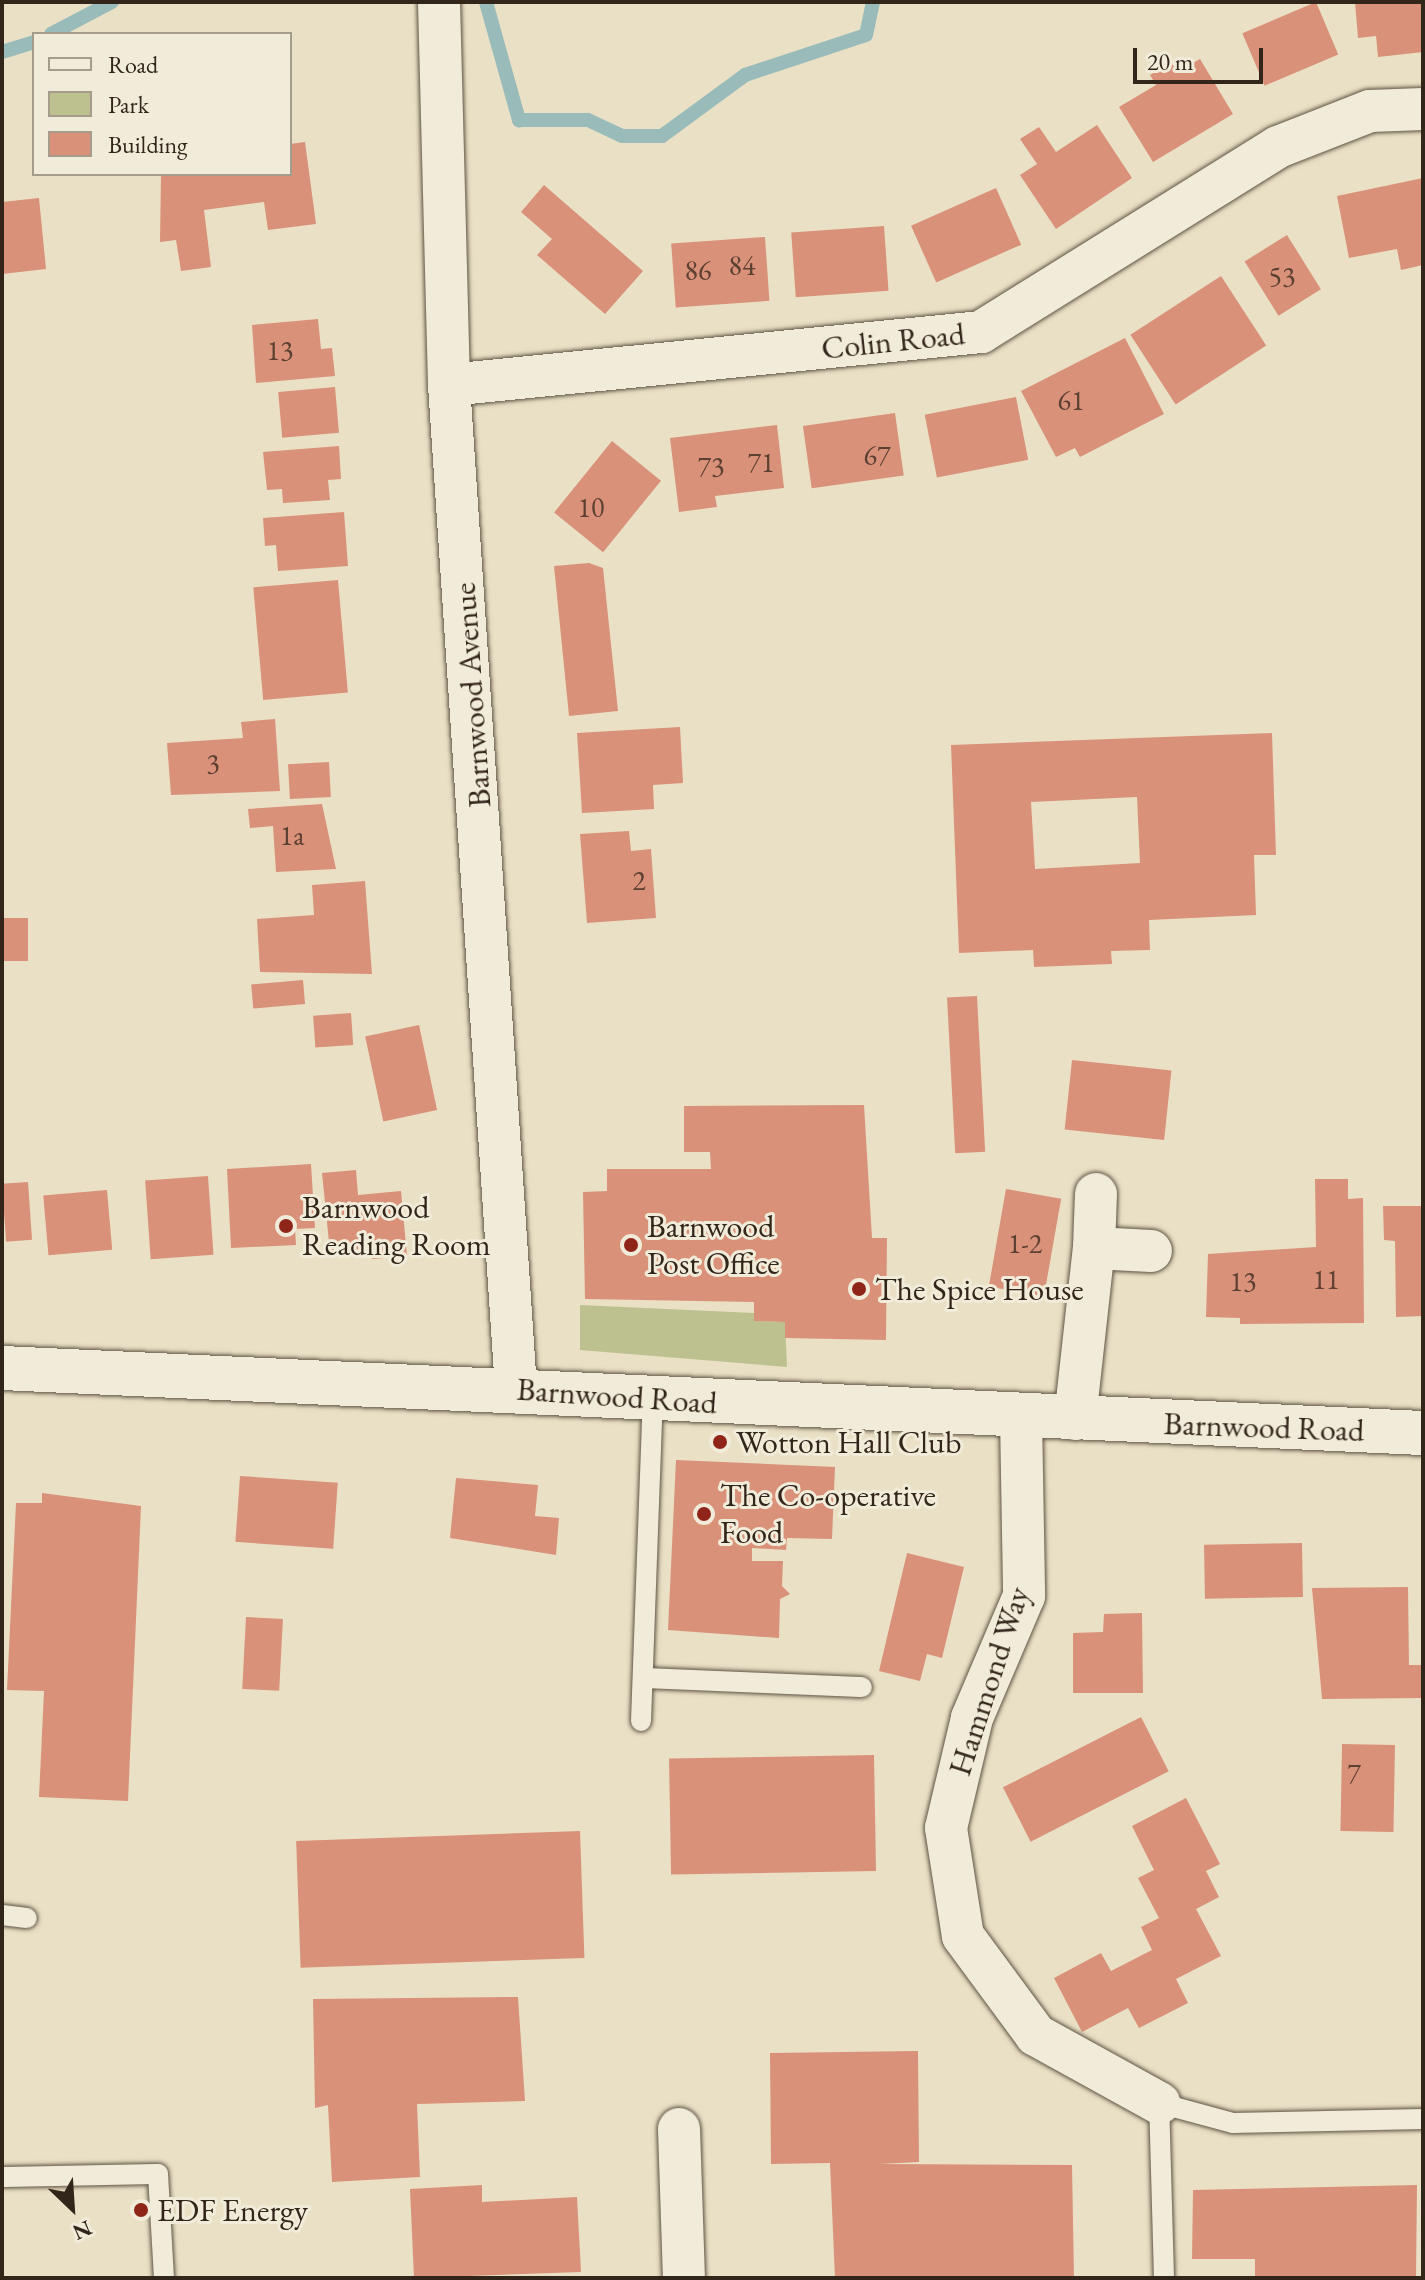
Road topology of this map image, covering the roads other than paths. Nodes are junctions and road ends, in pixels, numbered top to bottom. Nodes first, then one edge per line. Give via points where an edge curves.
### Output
1 (439, 2) edge
2 (1423, 109) edge
3 (449, 385) junction
4 (1096, 1194) dead end
5 (1094, 1248) junction
6 (1151, 1251) dead end
7 (2, 1368) edge
8 (516, 1388) junction
9 (653, 1400) junction
10 (1021, 1417) junction
11 (1075, 1419) junction
12 (1423, 1433) edge
13 (643, 1678) junction
14 (862, 1687) dead end
15 (641, 1721) dead end
16 (2, 1915) edge
17 (27, 1918) dead end
18 (1159, 2103) junction
19 (1423, 2119) edge
20 (679, 2129) dead end
21 (2, 2177) edge
22 (164, 2278) edge
23 (684, 2278) edge
24 (1164, 2278) edge

1 - 3 street, Barnwood Avenue
2 - 3 street, Colin Road via 1370,111 1278,147 981,332
3 - 8 street, Barnwood Avenue
4 - 5 street
5 - 6 street
5 - 11 street
7 - 8 street, Barnwood Road
8 - 9 street, Barnwood Road
9 - 10 street, Barnwood Road
9 - 13 lane
10 - 11 street, Barnwood Road
10 - 18 street, Hammond Way via 1024,1596 972,1718 946,1828 963,1936 1036,2035
11 - 12 street, Barnwood Road
13 - 14 lane
13 - 15 lane
16 - 17 lane
18 - 19 lane via 1233,2123
18 - 24 lane
20 - 23 street
21 - 22 lane via 158,2174

